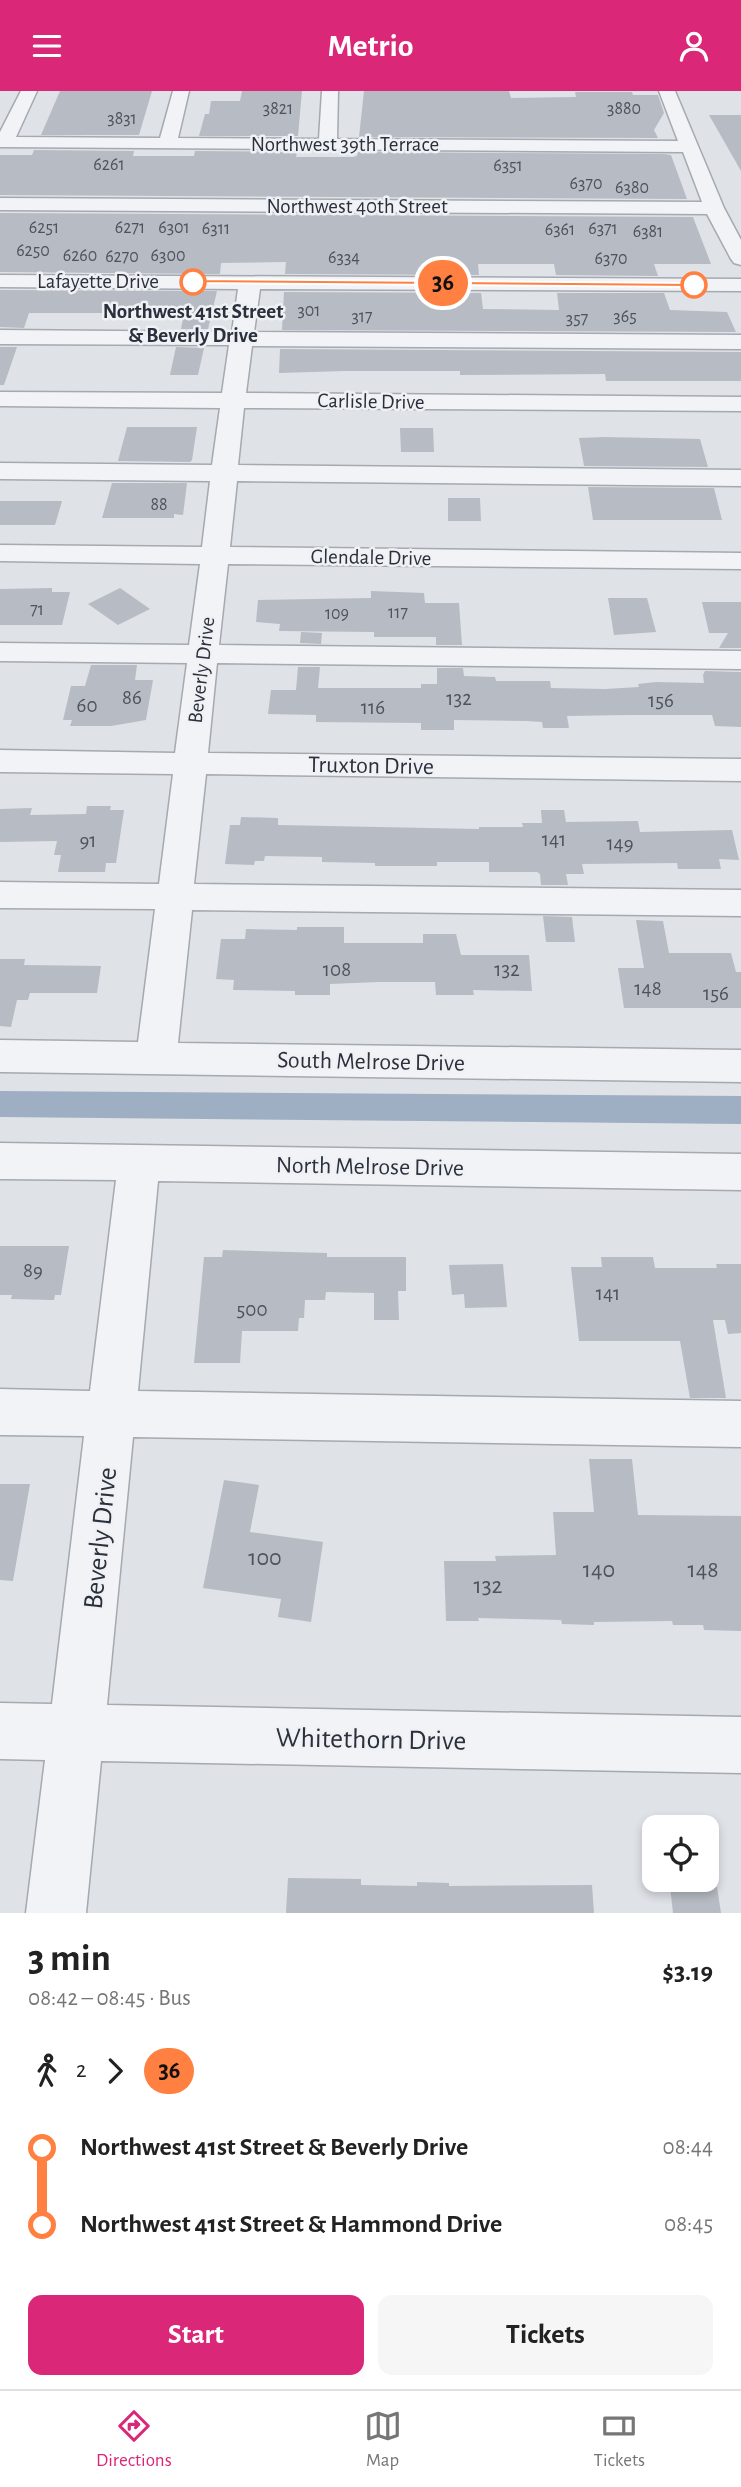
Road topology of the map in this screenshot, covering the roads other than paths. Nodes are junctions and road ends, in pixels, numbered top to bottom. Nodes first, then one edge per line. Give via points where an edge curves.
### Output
1 (29, 91) edge
2 (181, 91) edge
3 (330, 91) edge
4 (667, 91) edge
5 (2, 142) edge
6 (168, 143) junction
7 (328, 144) junction
8 (690, 147) junction
9 (0, 204) edge
10 (714, 208) junction
11 (741, 259) edge
12 (0, 281) edge
13 (250, 282) junction
14 (741, 285) edge
15 (0, 337) edge
16 (241, 338) junction
17 (741, 342) edge
18 (0, 399) edge
19 (233, 400) junction
20 (741, 404) edge
21 (0, 471) edge
22 (225, 473) junction
23 (741, 478) edge
24 (0, 553) edge
25 (215, 555) junction
26 (741, 561) edge
27 (0, 652) edge
28 (203, 654) junction
29 (741, 660) edge
30 (0, 761) edge
31 (190, 762) junction
32 (741, 770) edge
33 (0, 895) edge
34 (175, 897) junction
35 (741, 903) edge
36 (0, 1056) edge
37 (156, 1058) junction
38 (741, 1066) edge
39 (0, 1161) edge
40 (139, 1163) junction
41 (741, 1172) edge
42 (0, 1412) edge
43 (112, 1414) junction
44 (741, 1424) edge
45 (0, 1731) edge
46 (78, 1732) junction
47 (741, 1745) edge
48 (56, 1913) edge

1 - 5 street
2 - 6 street
3 - 7 street
4 - 8 street
5 - 6 street, Northwest 39th Terrace
6 - 7 street, Northwest 39th Terrace
7 - 8 street, Northwest 39th Terrace
8 - 10 street
9 - 10 street, Northwest 40th Street
10 - 11 street
12 - 13 street, Lafayette Drive
13 - 14 street, Lafayette Drive
13 - 16 street, Beverly Drive
15 - 16 street
16 - 17 street
16 - 19 street, Beverly Drive
18 - 19 street, Carlisle Drive
19 - 20 street, Carlisle Drive
19 - 22 street, Beverly Drive
21 - 22 street
22 - 23 street
22 - 25 street, Beverly Drive
24 - 25 street, Glendale Drive
25 - 26 street, Glendale Drive
25 - 28 street, Beverly Drive
27 - 28 street
28 - 29 street
28 - 31 street, Beverly Drive
30 - 31 street, Truxton Drive
31 - 32 street, Truxton Drive
31 - 34 street, Beverly Drive
33 - 34 street
34 - 35 street
34 - 37 street, Beverly Drive
36 - 37 street, South Melrose Drive
37 - 38 street, South Melrose Drive
39 - 40 street, North Melrose Drive
40 - 41 street, North Melrose Drive
40 - 43 street, Beverly Drive
42 - 43 street
43 - 44 street
43 - 46 street, Beverly Drive
45 - 46 street, Whitethorn Drive
46 - 47 street, Whitethorn Drive
46 - 48 street, Beverly Drive

